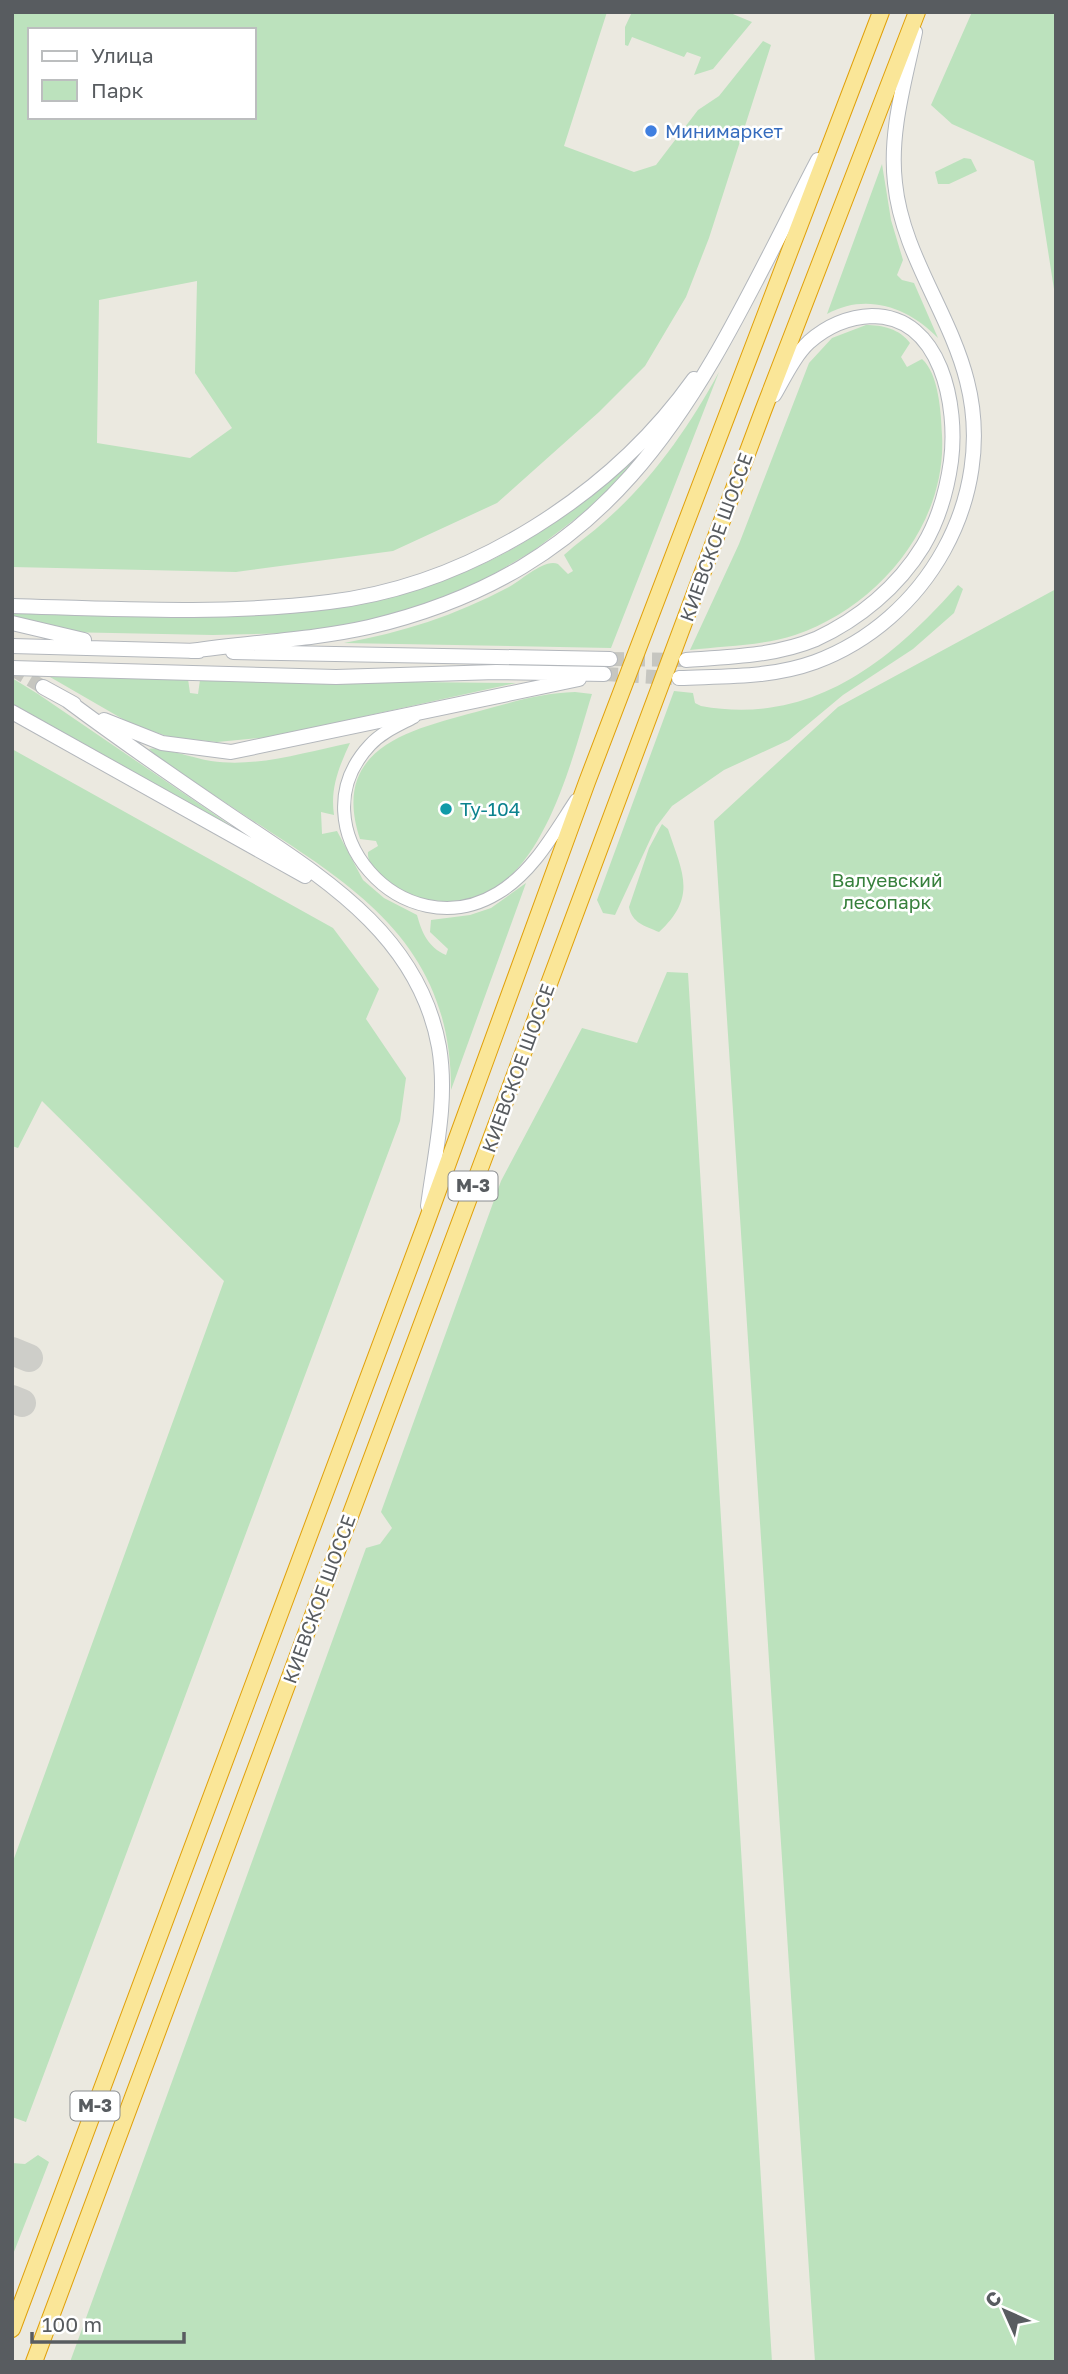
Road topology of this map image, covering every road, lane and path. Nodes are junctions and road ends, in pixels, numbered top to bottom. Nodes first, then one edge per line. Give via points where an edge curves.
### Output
1 (881, 12) edge
2 (918, 12) edge
3 (843, 113) junction
4 (733, 323) junction
5 (763, 411) junction
6 (12, 606) edge
7 (12, 623) edge
8 (12, 646) edge
9 (123, 648) junction
10 (191, 651) junction
11 (610, 659) tunnel mouth
12 (686, 660) tunnel mouth
13 (12, 668) edge
14 (679, 678) tunnel mouth
15 (43, 687) tunnel mouth
16 (68, 701) junction
17 (12, 712) edge
18 (419, 714) junction
19 (587, 782) junction
20 (355, 905) junction
21 (425, 1226) junction
22 (12, 2329) edge
23 (34, 2362) edge

1 - 3 highway, КИЕВСКОЕ ШОССЕ / М-3
2 - 5 highway, КИЕВСКОЕ ШОССЕ / М-3
2 - 14 main road via 895,133 895,183 907,234 952,333 968,383 974,442 963,509 946,549 918,590 856,642 813,663 773,673
3 - 4 main road
3 - 19 highway, КИЕВСКОЕ ШОССЕ / М-3
4 - 6 main road via 673,407 602,477 539,523 428,578 331,602 212,611
4 - 10 main road via 690,401 648,459 587,521 533,559 472,592 382,623
5 - 12 main road via 804,348 827,329 866,316 898,321 928,344 945,385 953,436 945,491 932,529 907,569 841,626 788,648
5 - 23 highway, КИЕВСКОЕ ШОССЕ / М-3
7 - 9 main road
8 - 9 main road
9 - 10 main road
10 - 11 main road
13 - 18 main road via 336,677 604,674
15 - 16 main road
16 - 18 main road via 143,737 231,752
16 - 20 main road
17 - 20 main road
18 - 19 street via 385,732 364,751 352,773 346,801 349,835 361,861 384,887 407,901 457,908 498,893 533,863
19 - 21 highway, КИЕВСКОЕ ШОССЕ / М-3
20 - 21 main road via 408,964 438,1040 443,1093
21 - 22 highway, КИЕВСКОЕ ШОССЕ / М-3

